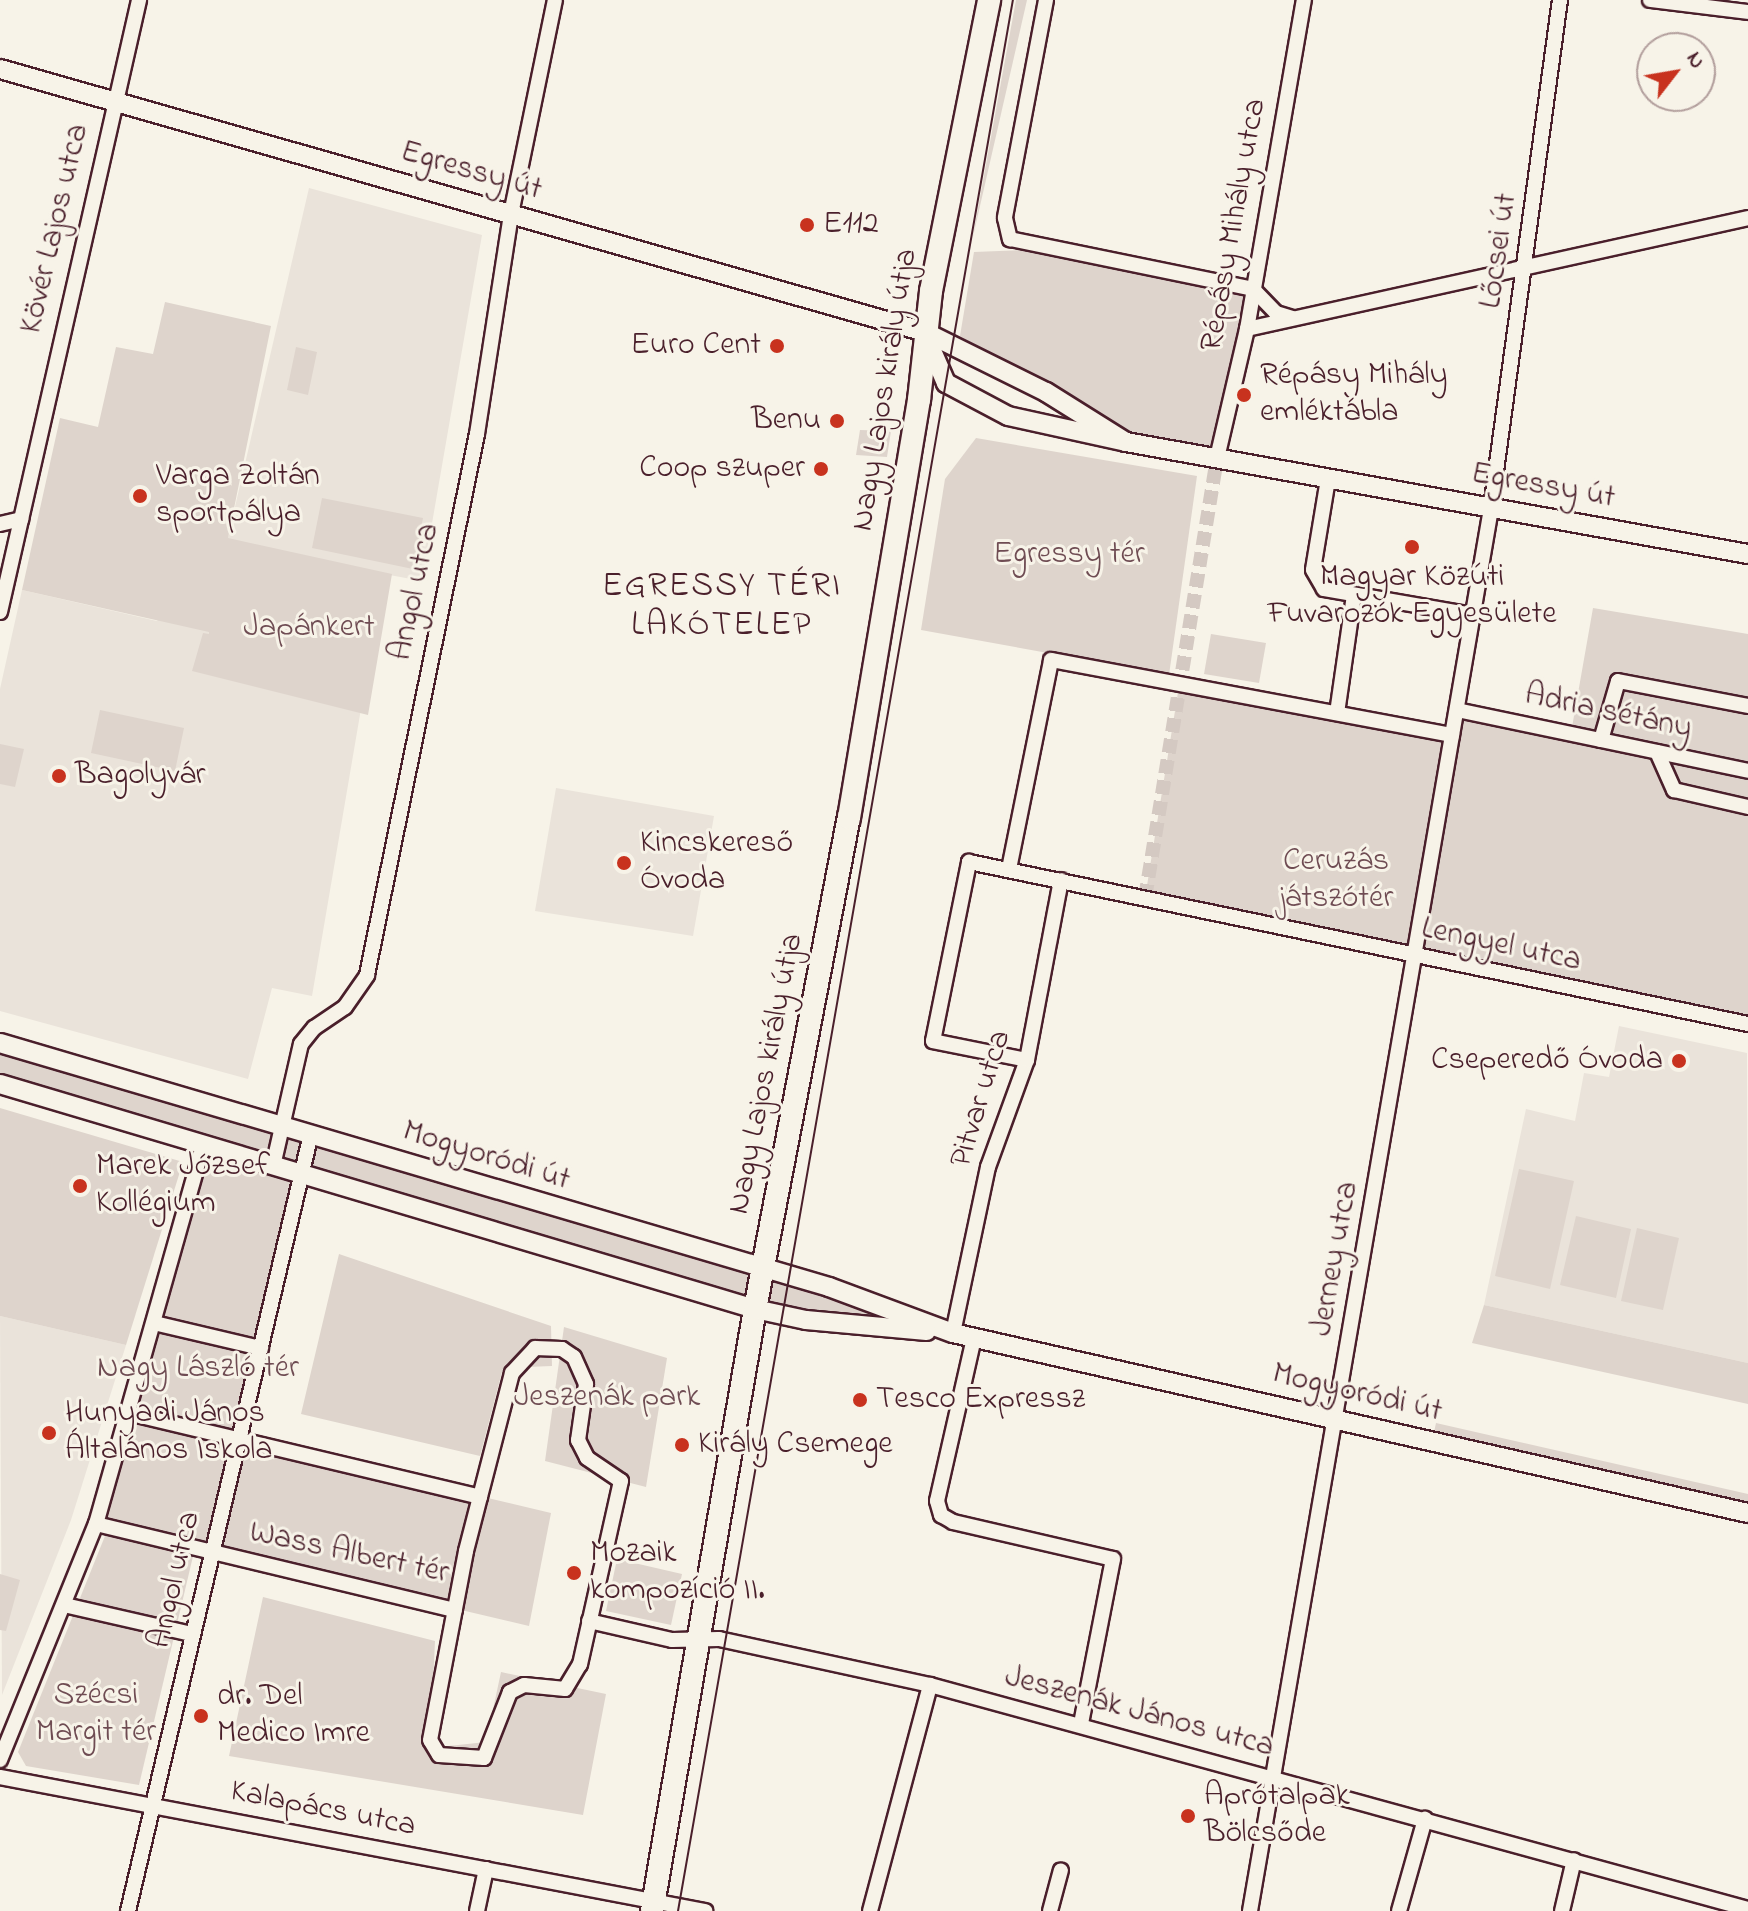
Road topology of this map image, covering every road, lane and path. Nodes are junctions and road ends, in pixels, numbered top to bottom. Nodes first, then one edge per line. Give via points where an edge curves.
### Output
1 (139, 0) edge
2 (555, 0) edge
3 (989, 0) edge
4 (1046, 0) edge
5 (1304, 0) edge
6 (1560, 0) edge
7 (1650, 0) edge
8 (1748, 12) edge
9 (0, 69) edge
10 (114, 101) junction
11 (511, 214) junction
12 (1748, 218) edge
13 (1527, 263) junction
14 (1253, 289) junction
15 (1292, 318) junction
16 (1247, 329) junction
17 (925, 332) junction
18 (1046, 392) junction
19 (1040, 424) junction
20 (1126, 442) junction
21 (1217, 458) junction
22 (1328, 479) junction
23 (1491, 508) junction
24 (21, 519) junction
25 (0, 524) edge
26 (1748, 554) edge
27 (1354, 595) junction
28 (0, 612) edge
29 (1473, 615) junction
30 (1748, 706) edge
31 (1457, 710) junction
32 (1337, 713) junction
33 (1452, 735) junction
34 (1601, 740) junction
35 (1657, 752) junction
36 (1748, 771) edge
37 (1748, 807) edge
38 (1009, 869) junction
39 (1061, 880) junction
40 (1417, 958) junction
41 (1748, 1024) edge
42 (0, 1043) edge
43 (1027, 1060) junction
44 (0, 1084) edge
45 (282, 1125) junction
46 (311, 1134) junction
47 (203, 1145) junction
48 (273, 1166) junction
49 (302, 1175) junction
50 (762, 1269) junction
51 (755, 1309) junction
52 (154, 1323) junction
53 (953, 1333) junction
54 (974, 1338) junction
55 (261, 1348) junction
56 (128, 1413) junction
57 (1335, 1420) junction
58 (239, 1439) junction
59 (480, 1497) junction
60 (1748, 1513) edge
61 (96, 1524) junction
62 (212, 1552) junction
63 (64, 1605) junction
64 (455, 1610) junction
65 (589, 1621) junction
66 (192, 1634) junction
67 (697, 1640) junction
68 (930, 1685) junction
69 (1081, 1724) junction
70 (0, 1760) edge
71 (0, 1777) edge
72 (1271, 1778) junction
73 (151, 1806) junction
74 (1425, 1819) junction
75 (1574, 1860) junction
76 (486, 1869) junction
77 (1061, 1870) dead end
78 (653, 1906) edge
79 (1730, 1907) edge
80 (1748, 1909) edge
81 (128, 1911) edge
82 (477, 1911) edge
83 (705, 1911) edge
84 (870, 1911) edge
85 (1050, 1911) edge
86 (1250, 1911) edge
87 (1399, 1911) edge
88 (1562, 1911) edge

1 - 10 street, Kövér Lajos utca
2 - 11 street, Angol utca
3 - 17 main road, Nagy Lajos király útja
4 - 14 street via 1004,226 1017,242
5 - 14 street, Répásy Mihály utca
6 - 13 street, Lőcsei út
7 - 8 street
9 - 10 street, Egressy út
10 - 11 street, Egressy út
10 - 24 street, Kövér Lajos utca
11 - 17 street, Egressy út
11 - 45 street, Angol utca via 479,419 367,975 345,1007 301,1044
12 - 13 street
13 - 15 street
13 - 23 street, Lőcsei út
14 - 15 street via 1276,313
14 - 16 street, Répásy Mihály utca
15 - 16 street
16 - 21 street, Répásy Mihály utca
17 - 18 street, Egressy út
17 - 19 street, Egressy út via 946,383 991,410
17 - 50 main road, Nagy Lajos király útja via 919,400 849,818
18 - 19 street via 1058,411 1053,420
18 - 20 street, Egressy út
19 - 20 street, Egressy út
20 - 21 street, Egressy út
21 - 22 street, Egressy út
22 - 23 street, Egressy út
22 - 27 street via 1313,570 1324,589
23 - 26 street, Egressy út
23 - 29 street, Jerney utca
24 - 25 street
24 - 28 street, Kövér Lajos utca
27 - 29 street
27 - 32 street
29 - 31 street, Jerney utca
30 - 34 street via 1618,681
31 - 33 street, Jerney utca
31 - 34 street, Adria sétány
32 - 33 street
32 - 38 street via 1051,660
33 - 40 street, Jerney utca
34 - 35 street, Adria sétány
35 - 36 street, Adria sétány
35 - 37 street via 1674,790
38 - 39 street, Lengyel utca
38 - 43 street via 969,862 933,1041
39 - 40 street, Lengyel utca
39 - 43 street, Pitvar utca
40 - 41 street, Lengyel utca
40 - 57 street, Jerney utca
42 - 45 street, Mogyoródi út
43 - 53 street, Pitvar utca via 988,1167
44 - 47 street, Mogyoródi út
45 - 46 street, Mogyoródi út
45 - 48 street, Angol utca
46 - 49 street, Angol utca
46 - 50 street, Mogyoródi út
47 - 48 street, Mogyoródi út
47 - 52 street
48 - 49 street, Mogyoródi út
49 - 51 street, Mogyoródi út
49 - 55 street, Angol utca
50 - 51 main road, Nagy Lajos király útja
50 - 53 street, Mogyoródi út via 829,1287
51 - 53 street, Mogyoródi út via 806,1320
51 - 67 main road, Nagy Lajos király útja
52 - 55 street
52 - 56 street
53 - 54 street, Mogyoródi út
54 - 57 street, Mogyoródi út
54 - 69 street via 937,1501 941,1515 953,1522 1113,1559
55 - 58 street, Angol utca
56 - 58 street
56 - 61 street
57 - 60 street, Mogyoródi út
57 - 72 street, Jerney utca
58 - 59 street
58 - 62 street, Angol utca
59 - 64 street, Wass Albert tér
59 - 65 street via 516,1364 535,1348 562,1349 574,1357 586,1384 578,1440 587,1458 621,1481
61 - 62 street, Wass Albert tér
61 - 63 street
62 - 64 street, Wass Albert tér
62 - 66 street, Angol utca
63 - 66 street
63 - 70 street
64 - 65 street via 430,1740 439,1755 484,1758 510,1692 524,1685 565,1689 580,1664
65 - 67 street
66 - 73 street, Angol utca
67 - 68 street, Jeszenák János utca via 719,1639
67 - 78 main road, Nagy Lajos király útja
68 - 69 street, Jeszenák János utca
68 - 84 street
69 - 72 street, Jeszenák János utca
71 - 73 street, Kalapács utca
72 - 74 street, Jeszenák János utca
72 - 86 street, Jerney utca
73 - 76 street, Kalapács utca
73 - 81 street
74 - 75 street, Jeszenák János utca
74 - 87 street
75 - 79 street, Jeszenák János utca
75 - 88 street
76 - 78 street, Kalapács utca
76 - 82 street
77 - 85 street
78 - 83 street, Kalapács utca
79 - 80 street, Jeszenák János utca

